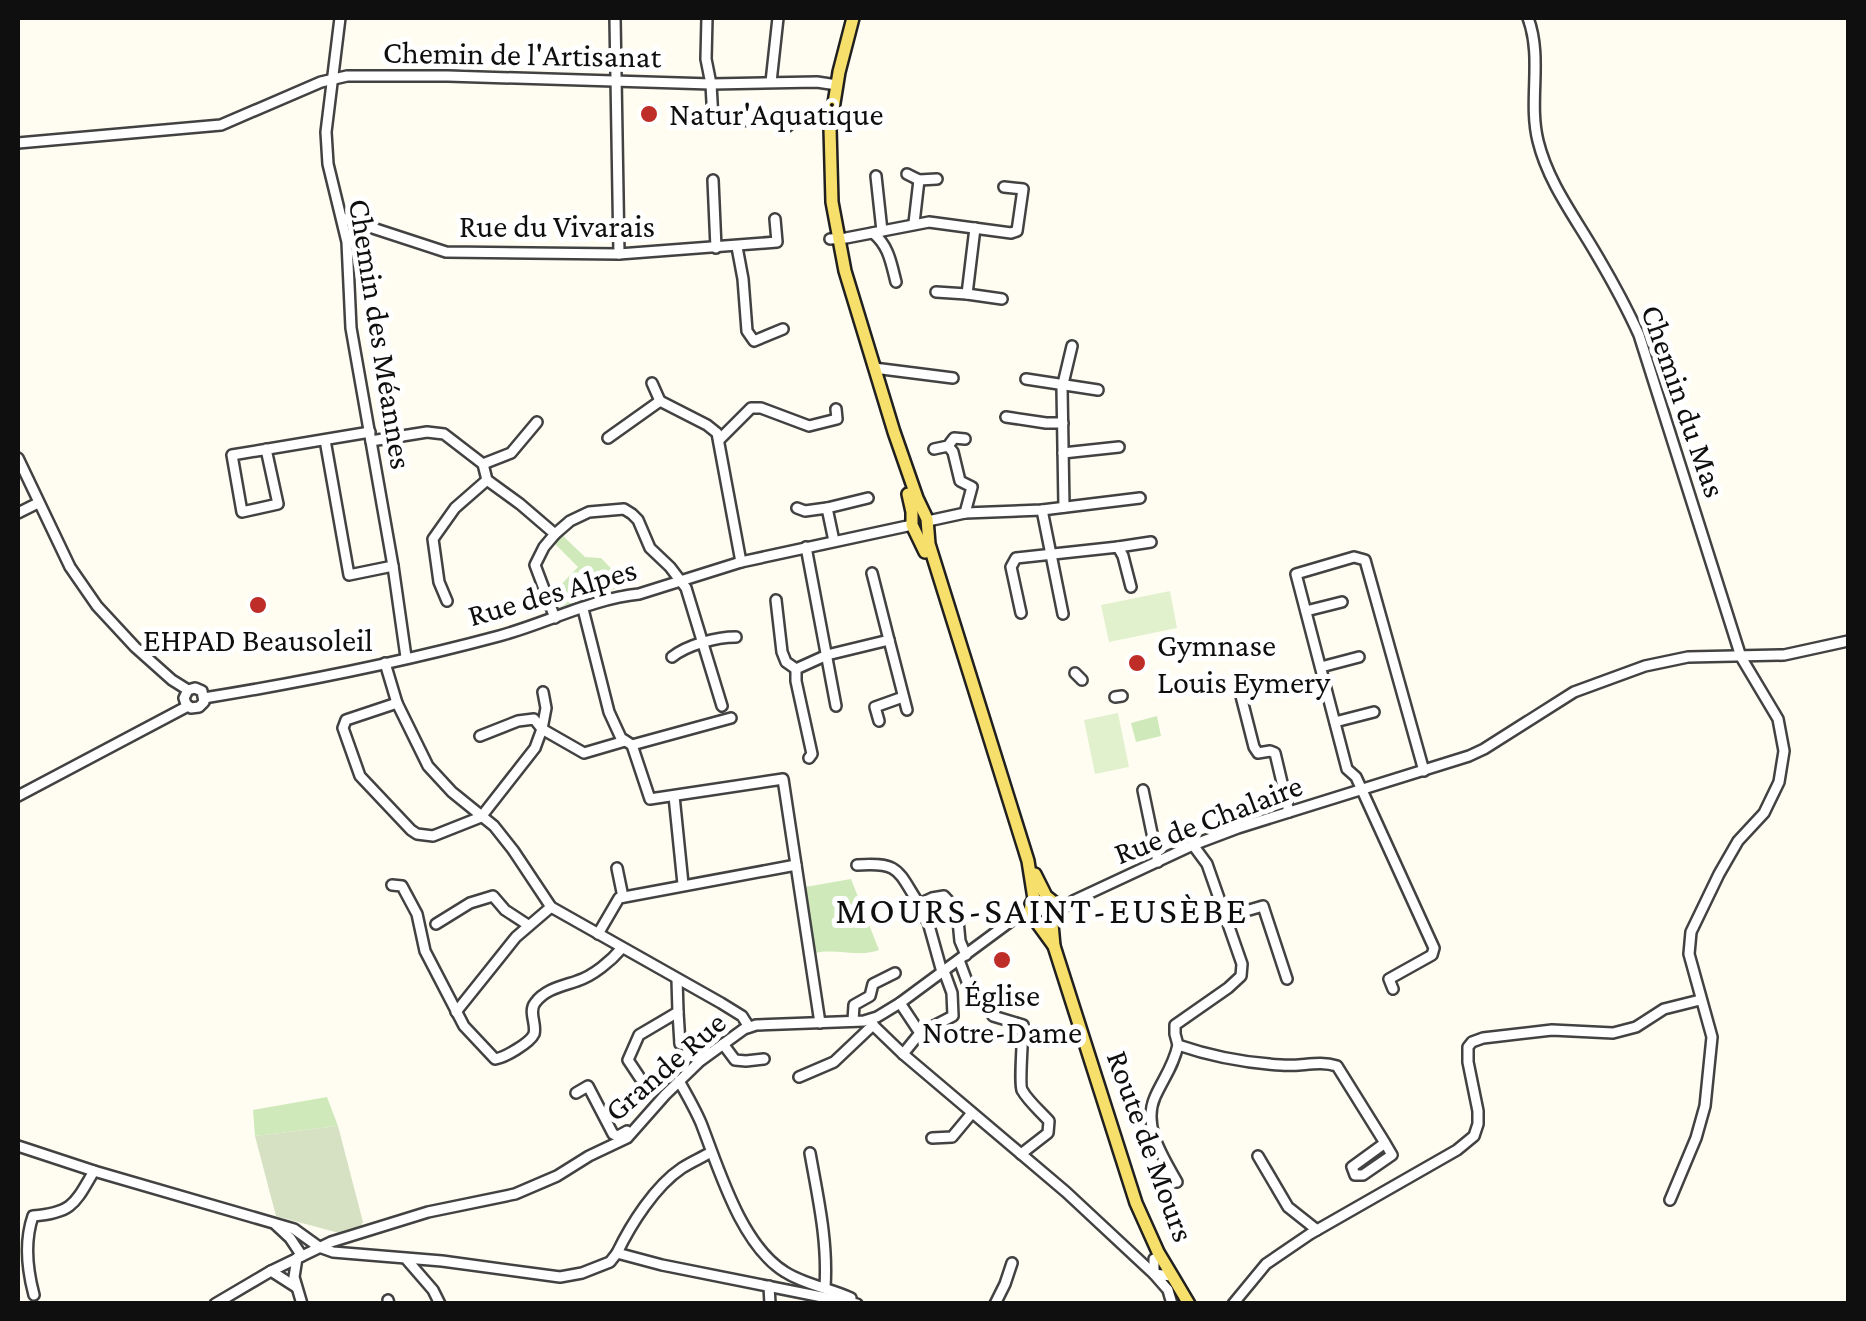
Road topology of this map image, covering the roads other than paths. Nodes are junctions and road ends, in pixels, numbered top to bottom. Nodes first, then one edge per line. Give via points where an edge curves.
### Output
1 (340, 18) edge
2 (615, 18) edge
3 (707, 18) edge
4 (778, 18) edge
5 (850, 18) edge
6 (1528, 18) edge
7 (332, 78) junction
8 (617, 81) junction
9 (771, 82) junction
10 (711, 84) junction
11 (833, 84) junction
12 (788, 126) dead end
13 (18, 143) edge
14 (907, 174) dead end
15 (876, 176) dead end
16 (938, 178) dead end
17 (713, 180) dead end
18 (918, 180) junction
19 (1004, 187) dead end
20 (342, 218) junction
21 (775, 219) dead end
22 (914, 223) junction
23 (975, 228) junction
24 (878, 232) junction
25 (834, 239) junction
26 (737, 247) junction
27 (716, 248) junction
28 (619, 254) junction
29 (896, 282) dead end
30 (936, 292) dead end
31 (967, 294) junction
32 (1002, 299) dead end
33 (783, 329) dead end
34 (1072, 346) dead end
35 (874, 368) junction
36 (954, 378) dead end
37 (1026, 379) dead end
38 (652, 383) dead end
39 (1063, 384) junction
40 (1098, 390) dead end
41 (660, 401) junction
42 (836, 410) dead end
43 (1006, 416) dead end
44 (537, 422) dead end
45 (1063, 422) junction
46 (371, 437) junction
47 (608, 438) dead end
48 (966, 438) dead end
49 (324, 440) junction
50 (719, 440) junction
51 (948, 446) junction
52 (1119, 447) dead end
53 (266, 449) junction
54 (934, 449) dead end
55 (1063, 454) junction
56 (18, 458) edge
57 (483, 464) junction
58 (487, 480) junction
59 (868, 498) dead end
60 (1140, 498) dead end
61 (38, 502) junction
62 (1064, 507) junction
63 (797, 508) dead end
64 (827, 508) junction
65 (1042, 510) junction
66 (18, 513) edge
67 (965, 514) junction
68 (920, 522) junction
69 (556, 534) junction
70 (834, 541) junction
71 (1152, 542) dead end
72 (806, 547) junction
73 (1118, 547) junction
74 (1049, 554) junction
75 (742, 562) junction
76 (393, 566) junction
77 (872, 573) dead end
78 (681, 580) junction
79 (1130, 588) dead end
80 (776, 600) dead end
81 (447, 601) dead end
82 (1342, 602) dead end
83 (583, 609) junction
84 (1306, 611) junction
85 (1020, 612) dead end
86 (1063, 614) dead end
87 (554, 618) junction
88 (736, 637) dead end
89 (888, 640) junction
90 (1848, 642) edge
91 (704, 643) junction
92 (827, 655) junction
93 (672, 657) dead end
94 (1359, 657) dead end
95 (1741, 657) junction
96 (406, 658) junction
97 (385, 663) junction
98 (1321, 668) junction
99 (796, 669) junction
100 (188, 690) junction
101 (543, 692) dead end
102 (1240, 692) dead end
103 (904, 697) junction
104 (204, 698) junction
105 (397, 703) junction
106 (188, 706) junction
107 (722, 706) dead end
108 (836, 706) dead end
109 (907, 710) dead end
110 (1374, 712) dead end
111 (731, 718) dead end
112 (879, 721) dead end
113 (1335, 722) junction
114 (542, 728) junction
115 (480, 736) dead end
116 (629, 743) junction
117 (809, 758) dead end
118 (1424, 770) junction
119 (1360, 789) junction
120 (1143, 790) dead end
121 (18, 796) edge
122 (674, 796) junction
123 (1289, 812) junction
124 (482, 817) junction
125 (1193, 844) junction
126 (1158, 862) junction
127 (796, 865) junction
128 (857, 865) dead end
129 (617, 868) dead end
130 (683, 884) junction
131 (392, 885) dead end
132 (623, 897) junction
133 (919, 904) junction
134 (1049, 905) junction
135 (551, 907) junction
136 (1034, 917) junction
137 (1225, 917) junction
138 (436, 924) dead end
139 (528, 925) junction
140 (598, 934) junction
141 (1054, 946) junction
142 (622, 948) junction
143 (962, 958) junction
144 (943, 971) junction
145 (895, 974) dead end
146 (676, 978) junction
147 (1287, 980) dead end
148 (1393, 990) dead end
149 (972, 996) dead end
150 (1700, 1000) junction
151 (900, 1002) junction
152 (456, 1012) junction
153 (678, 1012) junction
154 (993, 1016) dead end
155 (853, 1021) junction
156 (872, 1022) junction
157 (820, 1023) junction
158 (748, 1026) junction
159 (920, 1033) junction
160 (680, 1044) dead end
161 (723, 1044) junction
162 (1178, 1044) junction
163 (904, 1054) junction
164 (764, 1059) dead end
165 (799, 1077) dead end
166 (640, 1078) dead end
167 (679, 1081) junction
168 (576, 1092) dead end
169 (972, 1113) junction
170 (638, 1127) junction
171 (932, 1138) dead end
172 (1385, 1144) dead end
173 (18, 1146) edge
174 (711, 1152) junction
175 (810, 1152) dead end
176 (1021, 1154) junction
177 (1258, 1156) dead end
178 (94, 1170) junction
179 (1176, 1182) dead end
180 (1670, 1200) dead end
181 (274, 1223) junction
182 (1316, 1230) junction
183 (318, 1247) junction
184 (617, 1253) junction
185 (1156, 1256) junction
186 (300, 1257) junction
187 (408, 1260) junction
188 (1012, 1263) dead end
189 (1142, 1264) junction
190 (272, 1272) junction
191 (1154, 1274) junction
192 (1171, 1283) junction
193 (769, 1286) junction
194 (296, 1287) junction
195 (826, 1288) junction
196 (34, 1295) dead end
197 (773, 1303) edge
198 (214, 1304) edge
199 (302, 1304) edge
200 (440, 1304) edge
201 (857, 1304) edge
202 (995, 1304) edge
203 (1172, 1304) edge
204 (1190, 1304) edge
205 (1233, 1304) edge

1 - 7 street, Chemin des Méannes
2 - 8 street
3 - 10 street, Chemin de l'Artisanat
4 - 9 street
5 - 11 main road
6 - 95 street, Chemin du Mas via 1538,143 1639,335
7 - 8 street, Chemin de l'Artisanat
7 - 13 street via 221,125
7 - 20 street, Chemin des Méannes via 328,164
8 - 10 street, Chemin de l'Artisanat
8 - 28 street
9 - 10 street, Chemin de l'Artisanat
9 - 11 street, Chemin de l'Artisanat
10 - 12 street via 713,120
11 - 25 main road via 823,161
14 - 18 street
15 - 24 street
16 - 18 street
17 - 27 street
18 - 22 street
19 - 23 street via 1023,189 1017,232
20 - 28 street, Rue du Vivarais via 446,252
20 - 46 street, Chemin des Méannes via 351,328
21 - 26 street, Rue du Vivarais via 777,242
22 - 23 street
22 - 24 street
23 - 31 street
24 - 25 street
24 - 29 street
25 - 35 main road
25 - 68 main road via 869,377
26 - 27 street, Rue du Vivarais
26 - 33 street via 747,330 754,342
27 - 28 street, Rue du Vivarais
30 - 31 street
31 - 32 street
34 - 39 street
35 - 36 street
35 - 68 main road
37 - 39 street
38 - 41 street
39 - 40 street
39 - 45 street
41 - 47 street
41 - 50 street via 708,426
42 - 50 street via 836,419 809,426 751,408
43 - 45 street
44 - 57 street via 511,452
45 - 55 street
46 - 49 street
46 - 57 street via 437,432
46 - 76 street, Chemin des Méannes
48 - 51 street
49 - 53 street
49 - 76 street via 349,574
50 - 75 street
51 - 54 street
51 - 67 street via 960,481 972,487
52 - 55 street
53 - 53 street via 232,455 242,512 278,504
55 - 62 street
56 - 61 street
57 - 58 street
58 - 69 street
58 - 81 street via 433,539
59 - 64 street
60 - 62 street, Rue des Alpes
61 - 66 street
61 - 100 street via 97,606
62 - 65 street, Rue des Alpes
63 - 64 street
64 - 70 street
65 - 67 street, Rue des Alpes
65 - 74 street
67 - 68 street, Rue des Alpes
68 - 70 street, Rue des Alpes
68 - 134 main road via 1028,862
69 - 78 street via 589,512 624,509
69 - 87 street via 535,564
70 - 72 street, Rue des Alpes
71 - 73 street
72 - 75 street, Rue des Alpes
72 - 92 street
73 - 74 street
73 - 79 street
74 - 85 street via 1016,558
74 - 86 street
75 - 78 street, Rue des Alpes
76 - 96 street, Chemin des Méannes
77 - 89 street
78 - 83 street, Rue des Alpes
78 - 91 street
80 - 99 street via 782,652
82 - 84 street
83 - 87 street, Rue des Alpes
83 - 116 street via 609,712
84 - 98 street
84 - 118 street via 1296,574 1354,556 1365,560
87 - 96 street, Rue des Alpes
88 - 91 street
89 - 92 street
89 - 103 street
90 - 95 street, Rue de Chalaire
91 - 93 street
91 - 107 street
92 - 99 street
92 - 108 street
94 - 98 street
95 - 118 street, Rue de Chalaire via 1645,666 1556,703 1484,749
95 - 150 street, Chemin du Mas via 1778,719 1784,752 1764,813 1738,841 1692,932 1689,954
96 - 97 street, Rue des Alpes
97 - 104 street, Rue des Alpes
97 - 105 street
98 - 113 street
99 - 117 street
100 - 104 street via 199,689
100 - 106 street
101 - 114 street
102 - 123 street via 1254,747 1275,753
103 - 109 street
103 - 112 street via 875,708
104 - 106 street via 199,707
105 - 124 street via 428,766
105 - 124 street via 346,720 360,776 417,834 443,834
106 - 121 street
110 - 113 street
111 - 116 street
113 - 119 street
114 - 115 street via 534,720 518,721
114 - 116 street via 584,753
114 - 124 street via 535,748
116 - 122 street via 650,800
118 - 119 street, Rue de Chalaire
119 - 123 street, Rue de Chalaire
119 - 148 street via 1434,948 1389,980
120 - 126 street
122 - 127 street via 783,780
122 - 130 street
123 - 125 street, Rue de Chalaire
124 - 135 street
125 - 126 street, Rue de Chalaire
125 - 137 street
126 - 134 street, Rue de Chalaire
127 - 130 street
127 - 157 street
128 - 133 street via 890,865
129 - 132 street
130 - 132 street
131 - 152 street via 402,886 422,946
132 - 140 street
133 - 143 street via 944,896 957,910
133 - 144 street
134 - 136 main road via 1048,922
134 - 136 main road via 1030,904
134 - 141 main road, Route de Mours
135 - 139 street
135 - 140 street
136 - 141 main road, Route de Mours
136 - 143 street, Grande Rue via 1011,921
137 - 147 street via 1263,906
137 - 162 street via 1240,976 1176,1024
138 - 139 street via 493,896
139 - 152 street
140 - 142 street
141 - 185 main road, Route de Mours
142 - 146 street
142 - 152 street via 582,980 557,986 534,1003 532,1038 503,1058 492,1057
143 - 144 street, Grande Rue
143 - 149 street
144 - 151 street, Grande Rue
144 - 159 street via 954,1016
145 - 155 street via 873,984 870,996 854,1005
146 - 153 street
146 - 158 street
150 - 180 street, Chemin du Mas via 1712,1036 1705,1106
150 - 182 street via 1613,1033 1552,1030 1472,1042 1474,1136
151 - 156 street, Grande Rue
151 - 159 street
153 - 160 street
153 - 166 street via 639,1035 628,1060
154 - 176 street via 1024,1025 1021,1088 1049,1121 1048,1134
155 - 156 street, Grande Rue
155 - 157 street, Grande Rue
156 - 163 street
156 - 165 street via 834,1062
157 - 158 street, Grande Rue
158 - 161 street, Grande Rue
159 - 163 street
161 - 164 street via 735,1060
161 - 167 street, Grande Rue
162 - 172 street via 1284,1066 1337,1066
162 - 179 street via 1150,1116
163 - 169 street
167 - 170 street, Grande Rue
167 - 174 street
168 - 170 street via 588,1086 615,1135
169 - 171 street via 952,1136
169 - 176 street
170 - 183 street, Grande Rue via 516,1194 428,1212
173 - 178 street
174 - 184 street via 680,1169 654,1196
174 - 195 street via 762,1251 782,1271
175 - 195 street via 824,1228
176 - 189 street
177 - 182 street via 1288,1207
178 - 181 street
178 - 196 street via 66,1210 33,1216 27,1270
181 - 183 street
181 - 186 street
182 - 205 street via 1266,1264
183 - 186 street, Grande Rue
183 - 187 street
184 - 187 street via 610,1262 560,1277
184 - 193 street
185 - 189 street
185 - 191 street
185 - 192 main road, Route de Mours
186 - 190 street, Grande Rue
186 - 194 street
187 - 200 street
188 - 202 street
189 - 191 street
190 - 194 street
190 - 198 street, Grande Rue
191 - 192 street
192 - 203 street
192 - 204 main road, Route de Mours
193 - 197 street
193 - 201 street
194 - 199 street
195 - 201 street

